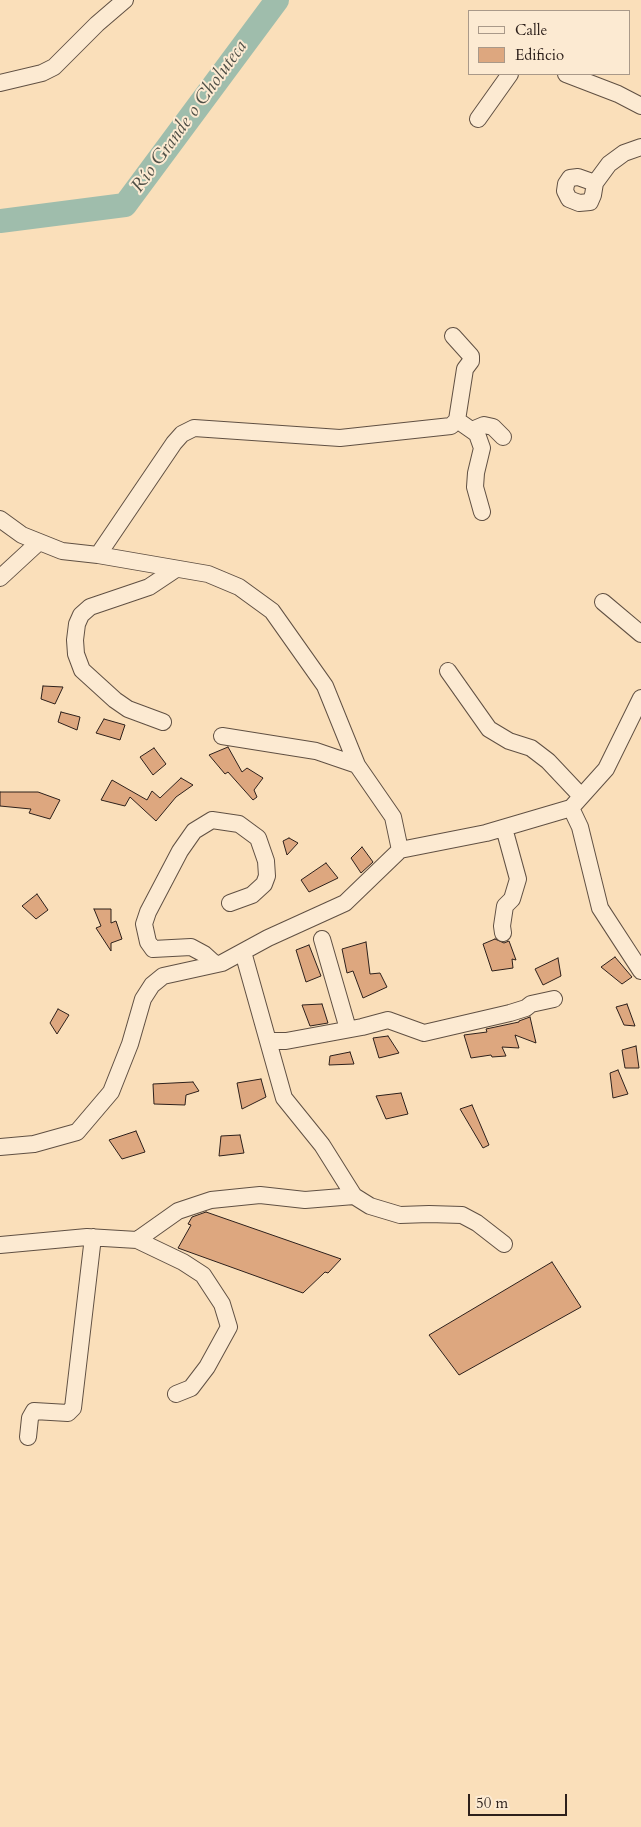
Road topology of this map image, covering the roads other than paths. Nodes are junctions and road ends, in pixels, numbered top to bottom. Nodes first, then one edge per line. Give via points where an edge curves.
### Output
1 (125, 0) edge
2 (509, 75) edge
3 (569, 75) edge
4 (0, 82) edge
5 (641, 106) edge
6 (478, 119) dead end
7 (641, 147) edge
8 (595, 183) dead end
9 (452, 336) dead end
10 (457, 420) junction
11 (472, 430) junction
12 (503, 437) dead end
13 (482, 512) dead end
14 (0, 519) edge
15 (39, 542) junction
16 (98, 555) junction
17 (176, 569) junction
18 (0, 578) edge
19 (603, 602) dead end
20 (641, 634) edge
21 (448, 671) dead end
22 (641, 698) edge
23 (162, 722) dead end
24 (222, 736) dead end
25 (357, 765) junction
26 (576, 802) junction
27 (504, 828) junction
28 (400, 850) junction
29 (230, 903) dead end
30 (503, 932) dead end
31 (619, 937) junction
32 (322, 938) dead end
33 (243, 952) junction
34 (641, 958) edge
35 (215, 964) junction
36 (641, 971) edge
37 (554, 999) dead end
38 (348, 1029) junction
39 (269, 1041) junction
40 (0, 1147) edge
41 (354, 1196) junction
42 (93, 1237) junction
43 (137, 1240) junction
44 (504, 1244) dead end
45 (0, 1245) edge
46 (176, 1394) dead end
47 (28, 1437) dead end

1 - 4 street via 54,67 42,73
2 - 6 street
3 - 5 street
7 - 8 street via 624,153
9 - 10 street via 471,356 465,369
10 - 11 street
10 - 16 street via 451,426 340,438 194,428 174,443
11 - 12 street via 484,425 493,427
11 - 13 street via 482,448 476,487
14 - 15 street via 22,535
15 - 16 street via 62,552
15 - 18 street
16 - 17 street
17 - 23 street via 149,587 90,607 81,615 75,640 82,670 128,709
17 - 25 street via 208,574 239,587 272,611 325,686
19 - 20 street
21 - 26 street via 489,729 531,748 548,761
22 - 26 street via 606,769
24 - 25 street via 316,751
25 - 28 street via 393,817
26 - 27 street
26 - 31 street via 600,908
27 - 28 street
27 - 30 street via 518,879 512,899 505,906
28 - 33 street via 345,903
29 - 35 street via 244,899 264,884 266,861 258,838 239,824 212,820 194,831 180,852 144,924 148,942 154,949 190,947
31 - 34 street
31 - 36 street
32 - 38 street
33 - 35 street
33 - 39 street
35 - 40 street via 163,976 152,985 143,999 111,1092 77,1132 34,1144
37 - 38 street via 424,1033 388,1020
38 - 39 street via 286,1041
39 - 41 street via 284,1098 322,1146
41 - 43 street via 305,1200 260,1195 211,1200 178,1211
41 - 44 street via 370,1206 400,1214 462,1215 478,1223
42 - 43 street
42 - 45 street
42 - 47 street via 73,1408 68,1413 34,1411
43 - 46 street via 204,1275 222,1304 229,1327 191,1388

